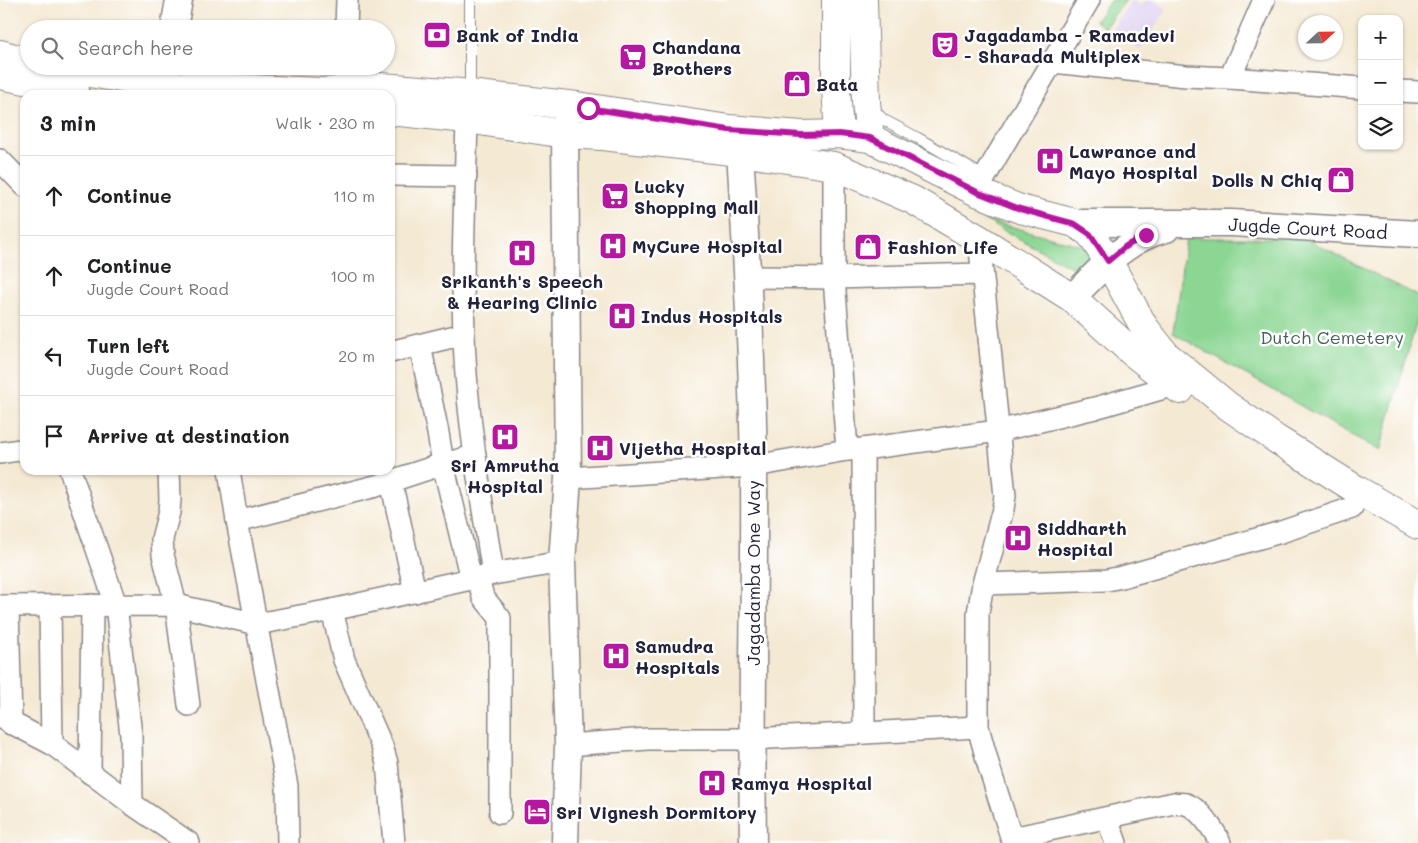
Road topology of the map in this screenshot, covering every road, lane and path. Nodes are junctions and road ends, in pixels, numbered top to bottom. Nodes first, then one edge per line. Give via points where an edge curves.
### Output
1 (179, 0) edge
2 (347, 0) edge
3 (470, 0) edge
4 (836, 0) edge
5 (864, 0) edge
6 (1089, 0) edge
7 (1264, 0) edge
8 (176, 20) edge
9 (346, 20) edge
10 (0, 54) edge
11 (20, 60) edge
12 (1053, 62) junction
13 (0, 75) edge
14 (165, 76) edge
15 (346, 78) edge
16 (1230, 78) junction
17 (1358, 88) edge
18 (80, 90) edge
19 (303, 90) edge
20 (326, 90) edge
21 (394, 90) edge
22 (395, 90) edge
23 (1403, 91) edge
24 (1418, 92) edge
25 (866, 102) junction
26 (468, 107) junction
27 (395, 111) edge
28 (576, 121) junction
29 (901, 129) junction
30 (839, 134) junction
31 (870, 138) junction
32 (740, 152) junction
33 (0, 160) edge
34 (834, 166) junction
35 (395, 175) edge
36 (466, 176) junction
37 (20, 181) edge
38 (988, 185) junction
39 (1199, 223) junction
40 (1075, 224) junction
41 (1418, 234) edge
42 (979, 238) junction
43 (1108, 261) junction
44 (982, 274) junction
45 (748, 277) junction
46 (834, 278) junction
47 (1072, 298) junction
48 (464, 334) junction
49 (420, 345) junction
50 (395, 351) edge
51 (1174, 385) junction
52 (998, 431) junction
53 (855, 449) junction
54 (20, 451) edge
55 (0, 453) edge
56 (475, 456) junction
57 (442, 464) junction
58 (754, 466) junction
59 (72, 475) edge
60 (169, 475) edge
61 (230, 475) edge
62 (568, 478) junction
63 (379, 479) edge
64 (1352, 508) junction
65 (237, 521) junction
66 (1418, 525) edge
67 (1418, 544) edge
68 (562, 562) junction
69 (480, 577) junction
70 (983, 584) junction
71 (415, 592) junction
72 (92, 605) junction
73 (116, 605) junction
74 (176, 605) junction
75 (4, 606) edge
76 (50, 606) junction
77 (332, 610) junction
78 (257, 624) junction
79 (189, 705) dead end
80 (6, 721) edge
81 (978, 727) junction
82 (864, 733) junction
83 (752, 739) junction
84 (52, 744) junction
85 (568, 745) junction
86 (90, 773) junction
87 (132, 804) junction
88 (500, 813) dead end
89 (1107, 818) junction
90 (1013, 841) edge
91 (189, 843) edge
92 (288, 843) edge
93 (394, 843) edge
94 (566, 843) edge
95 (753, 843) edge
96 (1116, 843) edge
97 (1220, 843) edge

1 - 8 street
2 - 9 street
3 - 26 lane
4 - 30 main road
5 - 25 main road
6 - 12 street
7 - 16 street
10 - 11 main road
12 - 16 street
12 - 38 street
13 - 18 main road
14 - 19 main road
15 - 20 main road
15 - 21 main road
16 - 17 street
22 - 26 main road
23 - 24 street
25 - 29 lane via 884,120
25 - 31 main road
26 - 27 main road
26 - 28 main road
26 - 36 street
28 - 30 main road, Jugde Court Road via 801,135
28 - 32 main road
28 - 62 street
29 - 31 lane
29 - 38 lane
30 - 31 main road, Jugde Court Road
31 - 38 main road, Jugde Court Road
32 - 34 main road
32 - 45 street, Jagadamba One Way
33 - 37 street
34 - 42 main road via 913,200
34 - 46 street
35 - 36 street
36 - 48 street
38 - 40 main road, Jugde Court Road via 1020,209
39 - 40 street, Jugde Court Road
39 - 41 street, Jugde Court Road
39 - 43 street, Jugde Court Road via 1146,235
40 - 43 main road, Jugde Court Road via 1090,234
42 - 44 street
42 - 47 main road
43 - 47 street, Jugde Court Road
43 - 66 main road via 1144,328 1166,355 1192,378 1276,439
44 - 46 street
44 - 52 street
45 - 46 street
45 - 58 street, Jagadamba One Way
46 - 53 street
47 - 51 main road
48 - 49 street
48 - 56 street
49 - 50 street
49 - 57 street
51 - 52 street
51 - 64 main road
52 - 53 street
52 - 70 street via 1004,509
53 - 58 street
53 - 82 street
54 - 55 street
56 - 57 street
56 - 69 street
57 - 63 street
57 - 69 street
58 - 62 street
58 - 83 street, Jagadamba One Way
59 - 73 street
60 - 74 street via 169,512 162,539
61 - 65 street
62 - 68 street
63 - 65 street
63 - 71 street
64 - 67 main road
64 - 70 street via 1281,532 1122,577
65 - 78 street
68 - 69 street
68 - 85 street
69 - 71 street
69 - 88 street via 483,597 500,618
70 - 81 street via 978,613
71 - 77 street
72 - 73 street
72 - 76 street
72 - 86 street
73 - 74 street
73 - 87 street via 131,735
74 - 78 street
74 - 79 street
75 - 76 street
75 - 80 street
76 - 84 street
77 - 78 street
77 - 93 street via 344,660 387,763
78 - 92 street via 287,786
80 - 84 street
81 - 82 street
81 - 90 street
82 - 83 street
83 - 85 street via 648,739
83 - 95 street, Jagadamba One Way
84 - 86 street
85 - 94 street
86 - 87 street
87 - 91 street
89 - 90 street
89 - 96 street
89 - 97 street via 1186,804 1196,810

